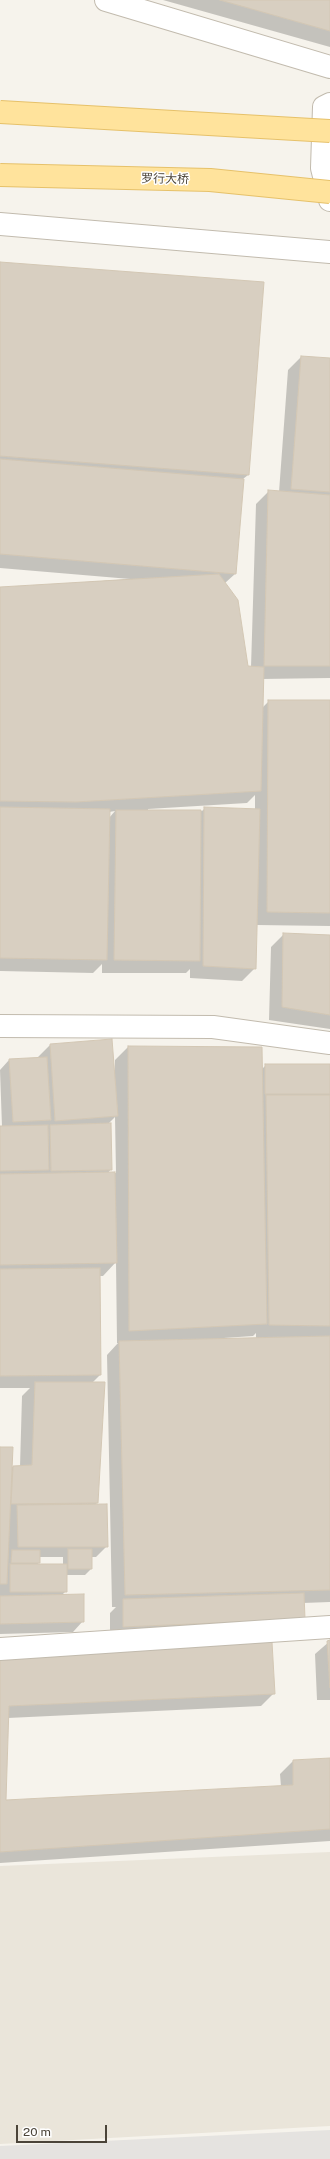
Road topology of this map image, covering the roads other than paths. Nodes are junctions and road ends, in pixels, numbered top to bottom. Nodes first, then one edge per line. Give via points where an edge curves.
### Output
1 (106, 0) edge
2 (330, 67) edge
3 (330, 104) edge
4 (0, 112) edge
5 (330, 130) edge
6 (0, 175) edge
7 (330, 192) edge
8 (330, 200) edge
9 (0, 224) edge
10 (330, 252) edge
11 (0, 1026) edge
12 (330, 1043) edge
13 (330, 1627) edge
14 (0, 1649) edge

1 - 2 street
3 - 8 street via 324,107 322,168
4 - 5 main road, bridge
6 - 7 main road, 罗行大桥, bridge via 210,180
9 - 10 street
11 - 12 street via 213,1027
13 - 14 street

